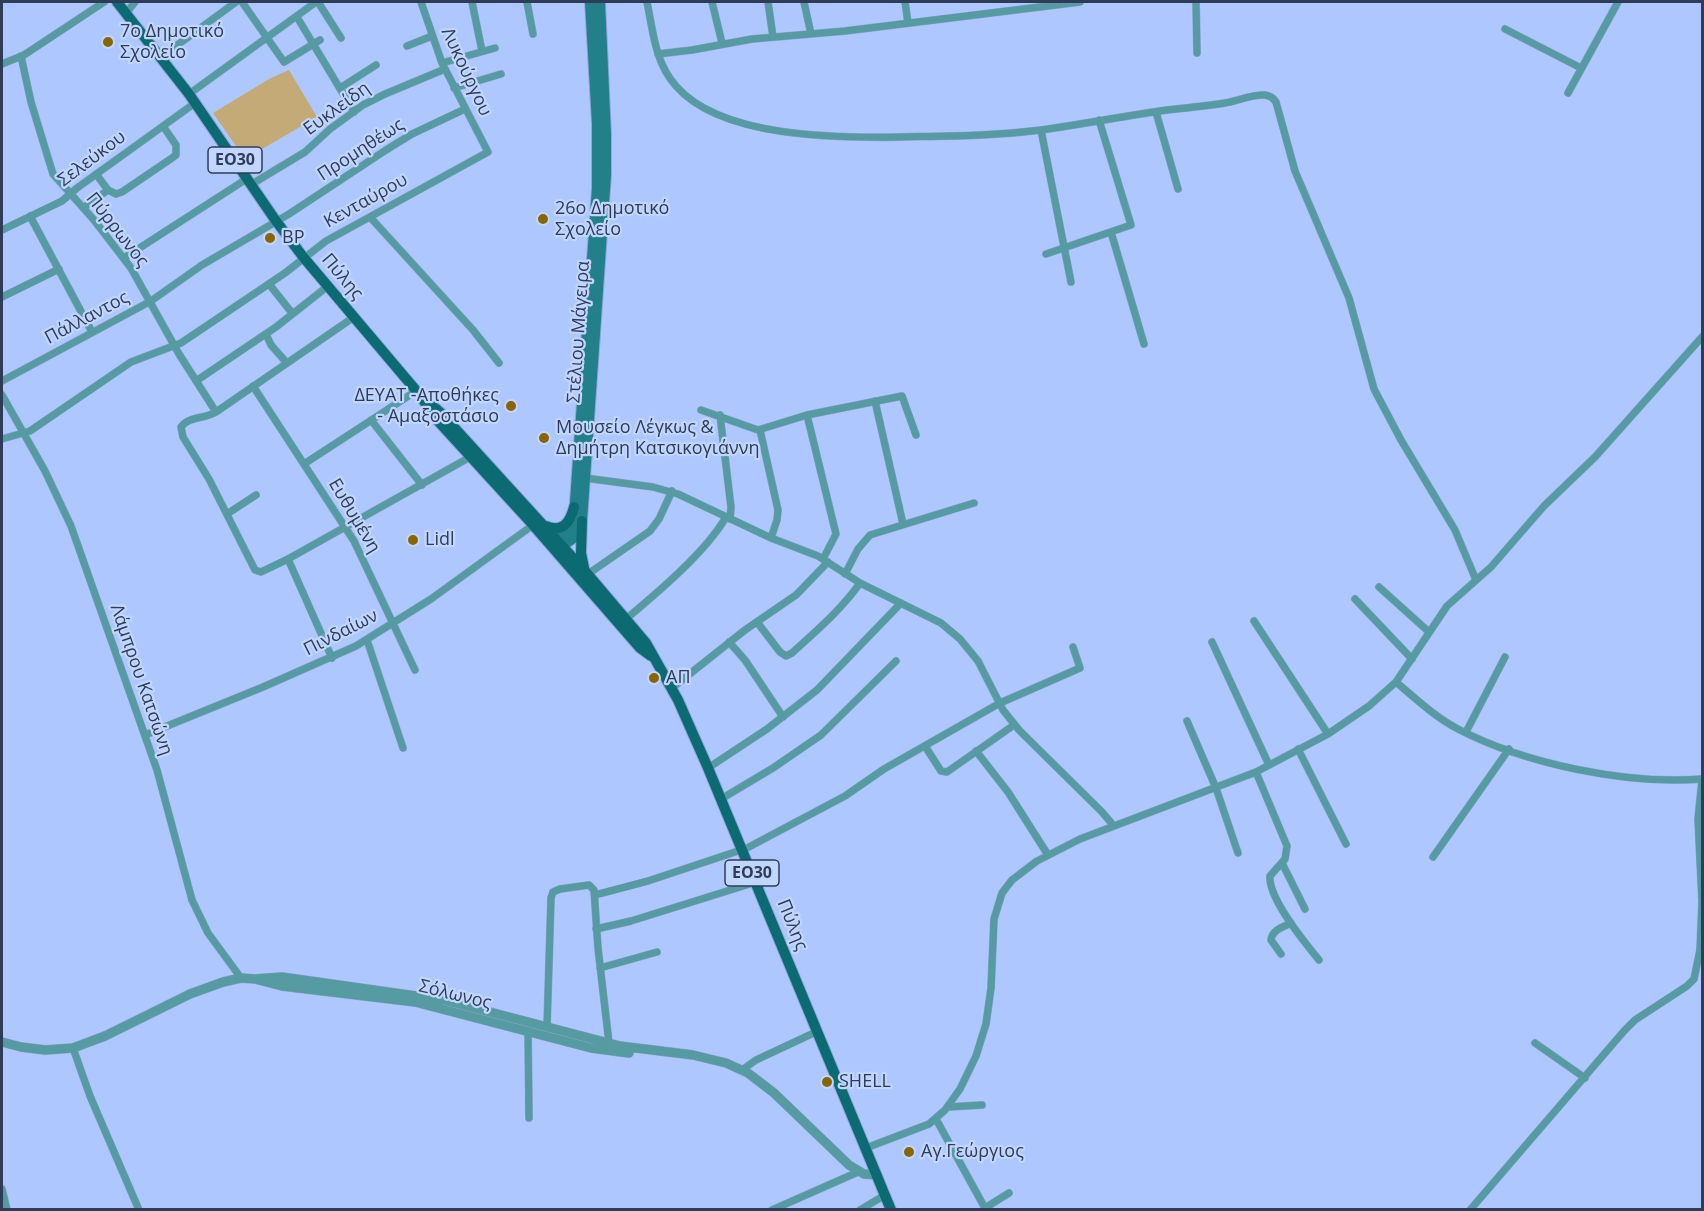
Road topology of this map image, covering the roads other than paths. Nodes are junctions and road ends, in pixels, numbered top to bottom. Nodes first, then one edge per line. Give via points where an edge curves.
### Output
1 (104, 2) edge
2 (117, 2) edge
3 (135, 2) edge
4 (236, 2) edge
5 (242, 2) edge
6 (317, 2) edge
7 (421, 2) edge
8 (472, 2) edge
9 (526, 2) edge
10 (590, 2) edge
11 (600, 2) edge
12 (647, 2) edge
13 (712, 2) edge
14 (768, 2) edge
15 (804, 2) edge
16 (905, 2) edge
17 (1080, 2) edge
18 (1196, 2) edge
19 (1618, 2) edge
20 (126, 13) junction
21 (297, 17) junction
22 (908, 23) junction
23 (1505, 29) dead end
24 (533, 34) dead end
25 (812, 34) junction
26 (432, 36) junction
27 (773, 37) junction
28 (341, 38) dead end
29 (267, 39) junction
30 (317, 42) junction
31 (722, 44) junction
32 (407, 46) dead end
33 (495, 48) dead end
34 (482, 51) junction
35 (1197, 53) dead end
36 (658, 54) junction
37 (21, 56) junction
38 (161, 57) junction
39 (2, 64) edge
40 (375, 65) dead end
41 (444, 66) junction
42 (1581, 68) junction
43 (501, 74) dead end
44 (340, 88) junction
45 (454, 88) junction
46 (1568, 93) dead end
47 (192, 99) junction
48 (465, 109) junction
49 (354, 112) junction
50 (1156, 112) junction
51 (1100, 120) junction
52 (163, 126) junction
53 (1041, 130) junction
54 (488, 152) joint
55 (96, 174) junction
56 (250, 181) junction
57 (1178, 189) dead end
58 (108, 190) junction
59 (70, 195) junction
60 (83, 208) junction
61 (30, 216) junction
62 (370, 217) junction
63 (276, 220) junction
64 (2, 230) edge
65 (1111, 232) junction
66 (1064, 248) junction
67 (1046, 254) dead end
68 (124, 258) junction
69 (304, 258) junction
70 (59, 269) junction
71 (1071, 282) dead end
72 (269, 284) junction
73 (328, 286) junction
74 (2, 297) edge
75 (151, 301) junction
76 (292, 313) junction
77 (354, 317) junction
78 (92, 333) junction
79 (266, 334) junction
80 (1702, 337) edge
81 (1144, 344) dead end
82 (175, 345) junction
83 (286, 362) junction
84 (499, 363) dead end
85 (2, 381) edge
86 (196, 381) junction
87 (253, 386) junction
88 (418, 393) junction
89 (2, 395) edge
90 (875, 401) junction
91 (701, 410) dead end
92 (216, 412) junction
93 (720, 415) junction
94 (807, 416) junction
95 (370, 420) junction
96 (760, 430) junction
97 (25, 433) junction
98 (916, 435) dead end
99 (2, 439) edge
100 (474, 455) junction
101 (304, 464) junction
102 (585, 478) junction
103 (422, 485) junction
104 (672, 491) junction
105 (256, 495) dead end
106 (974, 503) dead end
107 (574, 507) junction
108 (227, 514) junction
109 (728, 518) junction
110 (582, 521) junction
111 (537, 524) junction
112 (903, 524) junction
113 (346, 526) junction
114 (771, 538) junction
115 (557, 546) junction
116 (288, 559) junction
117 (826, 561) junction
118 (587, 572) junction
119 (845, 574) junction
120 (1476, 580) junction
121 (860, 583) junction
122 (1379, 587) dead end
123 (1354, 599) dead end
124 (901, 603) junction
125 (626, 619) junction
126 (1254, 621) dead end
127 (757, 622) junction
128 (393, 624) junction
129 (1429, 632) junction
130 (367, 640) junction
131 (729, 642) junction
132 (1212, 642) dead end
133 (1073, 647) dead end
134 (1505, 657) dead end
135 (332, 658) junction
136 (653, 658) junction
137 (1412, 659) junction
138 (896, 660) dead end
139 (415, 670) dead end
140 (1396, 682) junction
141 (672, 688) junction
142 (1000, 704) junction
143 (783, 717) junction
144 (1187, 720) dead end
145 (1014, 725) junction
146 (1466, 732) junction
147 (1328, 734) junction
148 (145, 735) junction
149 (925, 747) junction
150 (403, 748) dead end
151 (1298, 749) junction
152 (1509, 749) junction
153 (976, 751) junction
154 (1269, 765) junction
155 (708, 768) junction
156 (1256, 772) junction
157 (1702, 779) edge
158 (1216, 788) junction
159 (721, 799) junction
160 (1113, 825) junction
161 (1346, 844) dead end
162 (742, 850) junction
163 (1238, 853) dead end
164 (1048, 855) junction
165 (1433, 857) dead end
166 (1282, 863) junction
167 (756, 882) junction
168 (595, 895) junction
169 (1305, 909) dead end
170 (596, 918) junction
171 (1291, 924) junction
172 (608, 926) junction
173 (596, 929) junction
174 (657, 952) dead end
175 (1281, 954) dead end
176 (1318, 960) dead end
177 (600, 968) junction
178 (241, 978) junction
179 (255, 979) junction
180 (547, 1027) junction
181 (818, 1030) junction
182 (528, 1031) junction
183 (2, 1042) edge
184 (609, 1043) junction
185 (1535, 1043) dead end
186 (73, 1048) junction
187 (646, 1051) junction
188 (742, 1070) junction
189 (1585, 1078) junction
190 (982, 1105) dead end
191 (948, 1107) junction
192 (529, 1118) dead end
193 (936, 1119) junction
194 (866, 1148) junction
195 (858, 1172) junction
196 (877, 1175) junction
197 (2, 1189) edge
198 (1009, 1193) dead end
199 (885, 1195) junction
200 (7, 1209) edge
201 (139, 1209) edge
202 (772, 1209) edge
203 (860, 1209) edge
204 (891, 1209) edge
205 (985, 1209) edge
206 (1470, 1209) edge

1 - 37 street
2 - 20 main road, Πύλης / ΕΟ30
3 - 20 street
4 - 38 street
5 - 29 street
6 - 21 street, Σελεύκου
6 - 28 street
7 - 26 street, Λυκούργου
8 - 34 street
9 - 24 street
10 - 107 main road, Στέλιου Μάγειρα via 597,188
11 - 102 main road, Στέλιου Μάγειρα via 606,176
12 - 36 street
13 - 31 street
14 - 27 street
15 - 25 street
16 - 22 street
17 - 22 street
18 - 35 street
19 - 42 street
20 - 38 main road, Πύλης / ΕΟ30
21 - 29 street, Σελεύκου
21 - 30 street
22 - 25 street
23 - 42 street
25 - 27 street
26 - 32 street
26 - 41 street, Λυκούργου
27 - 31 street
29 - 30 street via 284,62
29 - 47 street, Σελεύκου
30 - 44 street
31 - 36 street
33 - 34 street, Ευκλείδη
34 - 41 street, Ευκλείδη
36 - 53 street via 666,74 697,104 737,120 780,130 852,138 959,137
37 - 39 street
37 - 59 street, Πύρρωνος via 53,174
38 - 47 main road, Πύλης / ΕΟ30
40 - 44 street
41 - 45 street, Λυκούργου
41 - 49 street, Ευκλείδη
42 - 46 street
43 - 45 street
44 - 49 street
45 - 48 street, Λυκούργου
47 - 52 street, Σελεύκου
47 - 56 main road, Πύλης / ΕΟ30
48 - 54 street, Λυκούργου
48 - 63 street, Προμηθέως via 394,145
49 - 56 street, Ευκλείδη via 305,152
50 - 51 street
50 - 57 street
50 - 120 street via 1266,95 1276,102 1295,171 1349,298 1374,389 1455,530
51 - 53 street
51 - 65 street via 1131,225
52 - 55 street, Σελεύκου
52 - 58 street via 176,146 176,154 122,192
53 - 66 street
54 - 62 street, Κενταύρου
55 - 58 street
55 - 59 street, Σελεύκου
56 - 63 main road, Πύλης / ΕΟ30
56 - 68 street, Ευκλείδη
58 - 60 street
59 - 60 street, Πύρρωνος
59 - 61 street, Σελεύκου
60 - 68 street, Πύρρωνος
61 - 64 street, Σελεύκου
61 - 70 street
62 - 69 street, Κενταύρου
62 - 84 street
63 - 69 main road, Πύλης / ΕΟ30
63 - 75 street, Πάλλαντος
65 - 66 street
65 - 81 street
66 - 67 street
66 - 71 street
68 - 75 street, Πύρρωνος
69 - 72 street, Κενταύρου
69 - 73 main road, Πύλης / ΕΟ30
70 - 74 street
70 - 78 street
72 - 76 street
72 - 82 street, Κενταύρου
73 - 76 street
73 - 77 main road, Πύλης / ΕΟ30
75 - 78 street, Πάλλαντος
75 - 82 street, Πύρρωνος
76 - 79 street
77 - 83 street
77 - 88 main road, Πύλης / ΕΟ30
78 - 85 street, Πάλλαντος
79 - 83 street
79 - 86 street
80 - 120 street via 1595,458
82 - 86 street, Πύρρωνος
82 - 97 street, Κενταύρου via 131,362
83 - 87 street
86 - 92 street, Πύρρωνος
87 - 92 street
87 - 101 street, Ευθυμένη
88 - 95 street
88 - 100 main road, Πύλης / ΕΟ30 via 432,403
89 - 97 street, Λάμπρου Κατσώνη
90 - 94 street
90 - 98 street via 902,396
90 - 112 street
91 - 93 street
92 - 108 street via 185,422 181,431
93 - 96 street
93 - 109 street via 731,507
94 - 96 street
94 - 117 street via 836,534
95 - 101 street
95 - 103 street
96 - 114 street via 778,510
97 - 99 street, Κενταύρου
97 - 148 street, Λάμπρου Κατσώνη via 71,526
100 - 103 street
100 - 111 main road, Πύλης / ΕΟ30
101 - 113 street, Ευθυμένη
102 - 104 street
102 - 110 main road, Στέλιου Μάγειρα
103 - 113 street
104 - 109 street
104 - 118 street via 650,531
105 - 108 street
106 - 112 street
107 - 111 main road via 569,521 561,528
107 - 115 main road, Στέλιου Μάγειρα via 572,526
108 - 116 street via 256,571
109 - 114 street
109 - 125 street via 674,576
110 - 115 main road via 575,537
110 - 118 main road via 580,553
111 - 115 main road, Πύλης / ΕΟ30
111 - 128 street, Πινδαίων
112 - 119 street via 865,538
113 - 116 street
113 - 128 street, Ευθυμένη
114 - 117 street
115 - 118 main road, Πύλης / ΕΟ30
115 - 136 main road, Πύλης / ΕΟ30 via 640,648
116 - 135 street
117 - 119 street
117 - 127 street via 796,595
118 - 125 main road, Πύλης / ΕΟ30
119 - 121 street
120 - 129 street via 1447,606
121 - 124 street
121 - 127 street via 823,625 786,656
122 - 129 street
123 - 137 street
124 - 142 street via 940,623 964,643 985,672
124 - 143 street via 829,679
125 - 136 main road, Πύλης / ΕΟ30
126 - 147 street
127 - 131 street
128 - 130 street, Πινδαίων
128 - 139 street, Ευθυμένη
129 - 137 street
130 - 135 street, Πινδαίων
130 - 150 street
131 - 141 street
131 - 143 street
132 - 154 street
133 - 142 street via 1080,668
134 - 146 street
135 - 148 street, Πινδαίων
136 - 141 main road, Πύλης / ΕΟ30
137 - 140 street
138 - 159 street via 821,735
140 - 146 street
140 - 147 street
141 - 155 main road, Πύλης / ΕΟ30
142 - 145 street
142 - 149 street
143 - 155 street
144 - 158 street
145 - 153 street
145 - 160 street
146 - 152 street
147 - 151 street
148 - 178 street, Λάμπρου Κατσώνη via 190,894 208,933
149 - 153 street via 944,772
149 - 162 street via 845,796
151 - 154 street
151 - 161 street
152 - 157 street via 1586,771 1667,781
152 - 165 street
153 - 164 street
154 - 156 street
155 - 159 main road, Πύλης / ΕΟ30
156 - 158 street
156 - 166 street via 1286,841
157 - 189 street via 1698,819 1700,950 1694,979 1635,1020
158 - 160 street
158 - 163 street
159 - 162 main road, Πύλης / ΕΟ30
160 - 164 street
162 - 167 main road, Πύλης / ΕΟ30
162 - 168 street via 648,882
164 - 191 street via 1017,875 1000,898 993,927 986,1024 970,1070
166 - 169 street
166 - 171 street via 1270,880
167 - 172 street
167 - 181 main road, Πύλης / ΕΟ30
168 - 170 street
168 - 180 street via 592,886 586,885 560,889 551,898
170 - 172 street
170 - 173 street
171 - 175 street via 1271,936
171 - 176 street
172 - 173 street
173 - 177 street
174 - 177 street
177 - 184 street
178 - 179 street, Σόλωνος
178 - 186 street, Σόλωνος via 190,994
179 - 180 street, Σόλωνος via 282,976 416,995
179 - 182 street, Σόλωνος via 282,986 415,1002
180 - 184 street, Σόλωνος
181 - 188 street
181 - 194 main road, Πύλης / ΕΟ30
182 - 187 street, Σόλωνος via 591,1048
182 - 192 street
183 - 186 street, Σόλωνος via 45,1050
184 - 187 street, Σόλωνος
185 - 189 street
186 - 201 street
187 - 188 street, Σόλωνος via 707,1058
188 - 195 street, Σόλωνος via 774,1093
189 - 206 street
190 - 191 street
191 - 193 street
193 - 194 street via 918,1130
193 - 205 street
194 - 196 main road, Πύλης / ΕΟ30
195 - 196 street
195 - 202 street
196 - 199 main road, Πύλης / ΕΟ30
197 - 200 street
198 - 205 street
199 - 203 street
199 - 204 main road, Πύλης / ΕΟ30

